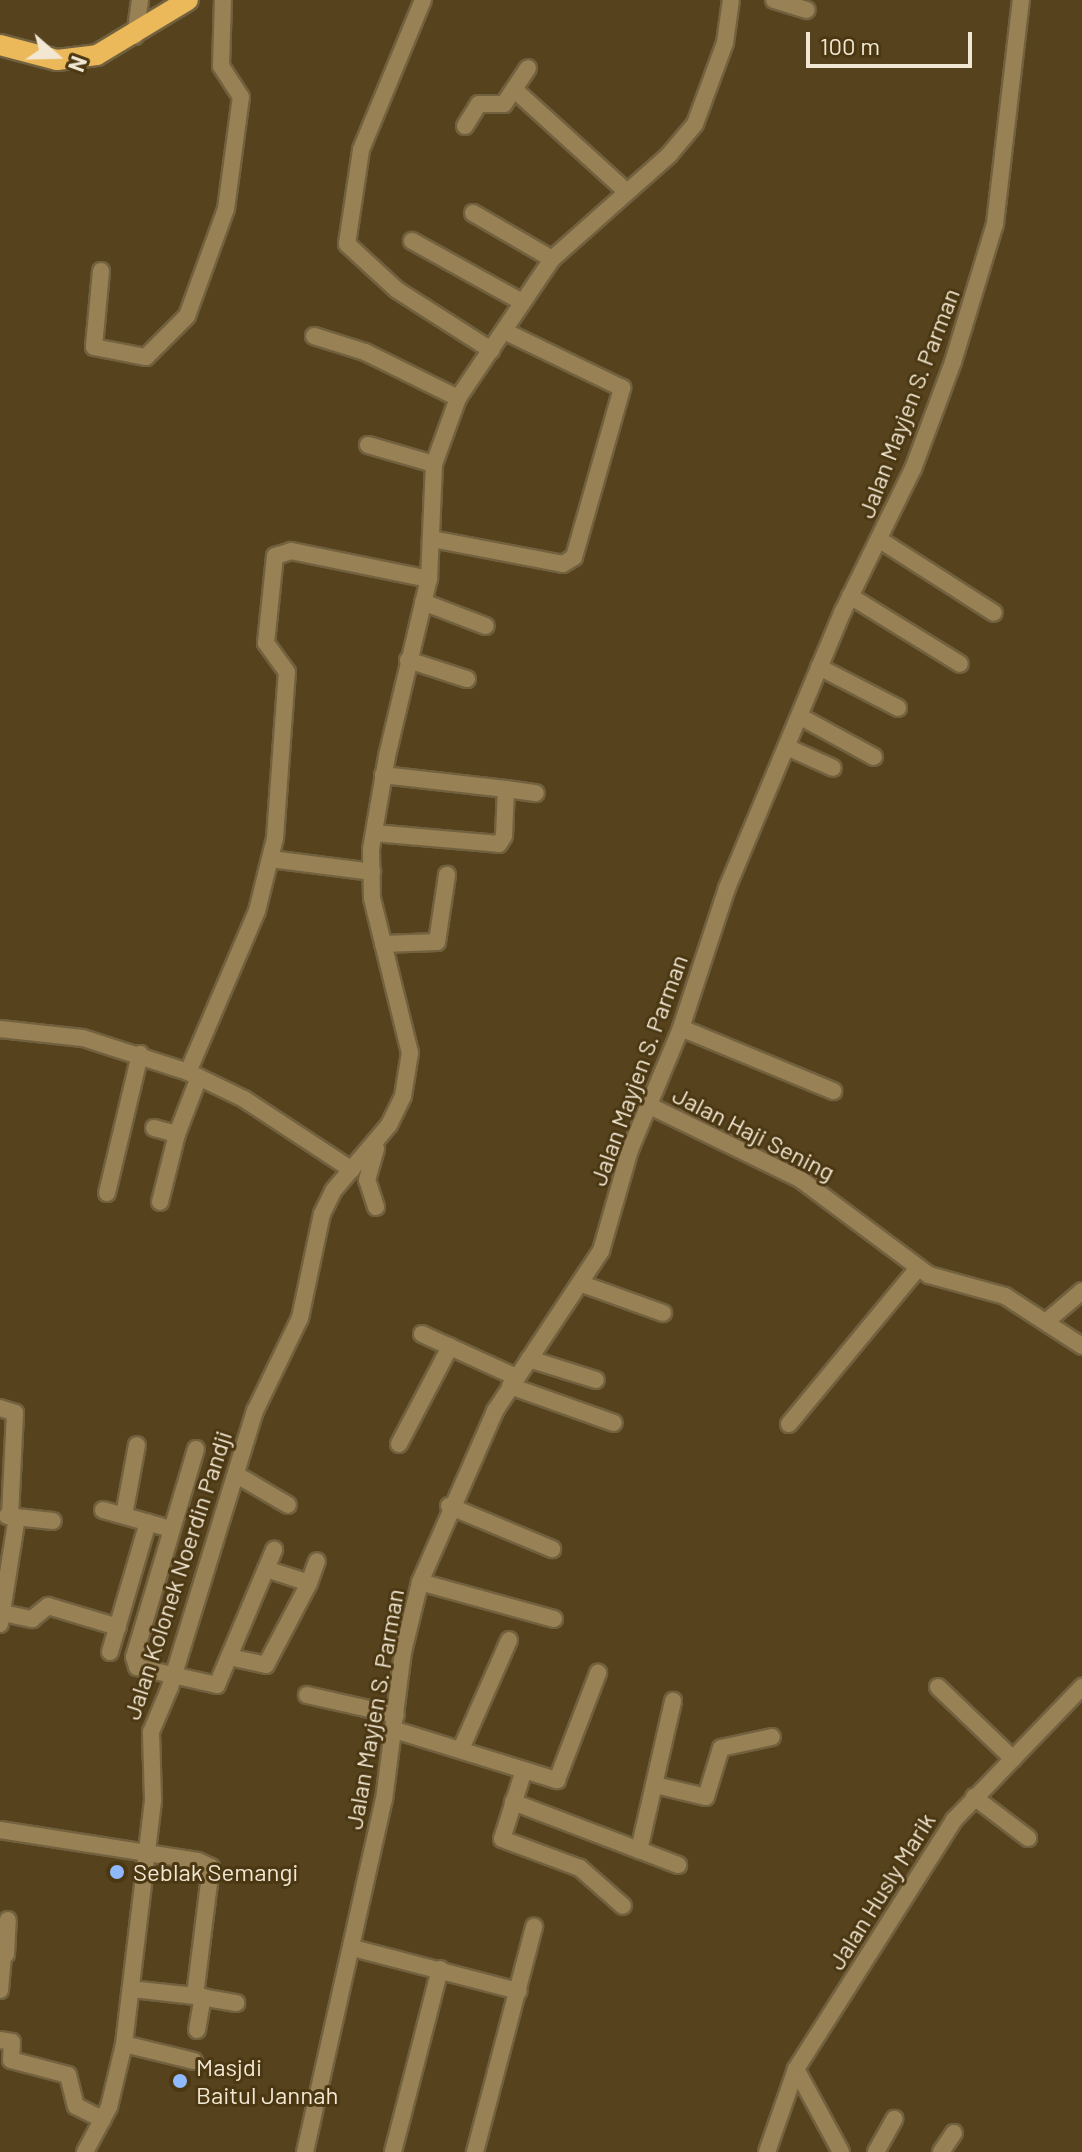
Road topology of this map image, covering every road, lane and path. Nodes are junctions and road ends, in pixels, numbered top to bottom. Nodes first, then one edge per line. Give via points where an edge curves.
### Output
1 (140, 0) edge
2 (188, 0) edge
3 (223, 0) edge
4 (423, 0) edge
5 (731, 0) edge
6 (774, 0) edge
7 (1021, 0) edge
8 (806, 10) dead end
9 (135, 36) junction
10 (0, 45) edge
11 (528, 68) dead end
12 (516, 91) junction
13 (465, 126) dead end
14 (626, 191) junction
15 (473, 213) dead end
16 (412, 241) dead end
17 (552, 259) junction
18 (101, 271) dead end
19 (522, 302) junction
20 (504, 331) junction
21 (314, 336) dead end
22 (491, 350) junction
23 (458, 398) junction
24 (368, 445) dead end
25 (434, 464) junction
26 (432, 539) junction
27 (880, 540) junction
28 (429, 579) junction
29 (850, 596) junction
30 (423, 602) junction
31 (994, 613) dead end
32 (486, 626) dead end
33 (408, 660) junction
34 (960, 664) dead end
35 (819, 667) junction
36 (467, 679) dead end
37 (898, 708) dead end
38 (801, 717) junction
39 (789, 748) junction
40 (874, 757) dead end
41 (833, 768) dead end
42 (383, 775) junction
43 (506, 789) junction
44 (536, 793) dead end
45 (374, 833) junction
46 (271, 859) junction
47 (372, 872) junction
48 (447, 875) dead end
49 (383, 944) junction
50 (681, 1028) junction
51 (0, 1029) edge
52 (140, 1054) junction
53 (194, 1074) junction
54 (833, 1091) dead end
55 (648, 1105) junction
56 (154, 1128) dead end
57 (177, 1134) junction
58 (381, 1135) junction
59 (352, 1170) junction
60 (107, 1193) dead end
61 (160, 1202) dead end
62 (376, 1207) dead end
63 (918, 1268) junction
64 (582, 1284) junction
65 (1082, 1291) edge
66 (663, 1313) dead end
67 (1047, 1321) junction
68 (422, 1334) dead end
69 (1082, 1346) edge
70 (450, 1347) junction
71 (529, 1359) junction
72 (596, 1380) dead end
73 (513, 1382) junction
74 (0, 1408) edge
75 (614, 1423) dead end
76 (789, 1424) dead end
77 (399, 1444) dead end
78 (137, 1445) dead end
79 (196, 1449) dead end
80 (5, 1466) edge
81 (237, 1475) junction
82 (288, 1505) dead end
83 (449, 1506) junction
84 (103, 1510) dead end
85 (124, 1515) junction
86 (9, 1516) edge
87 (53, 1521) dead end
88 (148, 1522) junction
89 (171, 1529) junction
90 (552, 1549) dead end
91 (274, 1550) dead end
92 (317, 1561) dead end
93 (266, 1569) junction
94 (4, 1576) edge
95 (420, 1582) junction
96 (309, 1583) junction
97 (2, 1618) edge
98 (554, 1619) dead end
99 (118, 1627) junction
100 (509, 1640) dead end
101 (110, 1652) dead end
102 (229, 1657) junction
103 (598, 1673) dead end
104 (173, 1675) junction
105 (938, 1687) dead end
106 (1082, 1687) edge
107 (307, 1695) dead end
108 (673, 1701) dead end
109 (396, 1723) junction
110 (772, 1737) dead end
111 (461, 1749) junction
112 (1013, 1759) junction
113 (524, 1770) junction
114 (655, 1785) junction
115 (974, 1797) junction
116 (513, 1802) junction
117 (0, 1830) edge
118 (1028, 1838) dead end
119 (639, 1850) junction
120 (145, 1854) junction
121 (678, 1865) dead end
122 (623, 1906) dead end
123 (8, 1920) dead end
124 (534, 1927) dead end
125 (353, 1948) junction
126 (2, 1955) edge
127 (440, 1969) junction
128 (132, 1989) junction
129 (0, 1990) edge
130 (518, 1991) junction
131 (199, 1997) junction
132 (236, 2003) dead end
133 (197, 2030) dead end
134 (0, 2040) edge
135 (124, 2044) junction
136 (194, 2061) dead end
137 (796, 2069) junction
138 (894, 2119) dead end
139 (103, 2120) junction
140 (954, 2133) dead end
141 (85, 2152) edge
142 (305, 2152) edge
143 (393, 2152) edge
144 (475, 2152) edge
145 (767, 2152) edge
146 (841, 2152) edge
147 (876, 2152) edge
148 (941, 2152) edge

1 - 9 street
2 - 9 main road
3 - 18 street via 221,66 241,97 226,209 187,316 146,357 94,347
4 - 22 street via 361,150 347,244 397,290
5 - 14 street via 725,43 695,124 669,155
6 - 8 street
7 - 27 street, Jalan Mayjen S. Parman via 1010,127 988,255 918,456
9 - 10 main road via 81,59 57,60
11 - 12 street
12 - 13 street via 496,108 474,107
12 - 14 street
14 - 17 street
15 - 17 street
16 - 19 street
17 - 19 street
19 - 20 street
20 - 22 street
20 - 26 street via 622,388 574,557 563,564
21 - 23 street via 365,352
22 - 23 street
23 - 25 street
24 - 25 street
25 - 26 street
26 - 28 street
27 - 29 street, Jalan Mayjen S. Parman
27 - 31 street
28 - 30 street
28 - 46 street via 291,551 275,556 266,643 287,672
29 - 34 street
29 - 35 street, Jalan Mayjen S. Parman
30 - 32 street
30 - 33 street
33 - 36 street
33 - 42 street
35 - 37 street
35 - 38 street, Jalan Mayjen S. Parman
38 - 39 street, Jalan Mayjen S. Parman
38 - 40 street
39 - 41 street
39 - 50 street, Jalan Mayjen S. Parman via 727,888
42 - 43 street
42 - 45 street
43 - 44 street
43 - 45 street via 499,844
45 - 47 street
46 - 47 street
46 - 53 street via 257,911
47 - 49 street
48 - 49 street via 439,941
49 - 58 street via 410,1053 403,1096
50 - 54 street
50 - 55 street, Jalan Mayjen S. Parman
51 - 52 street via 83,1038
52 - 53 street
52 - 60 street
53 - 57 street
53 - 59 street via 244,1099
55 - 63 street, Jalan Haji Sening via 800,1179
55 - 64 street, Jalan Mayjen S. Parman via 604,1243
56 - 57 street
57 - 61 street
58 - 59 street, Jalan Kolonek Noerdin Pandji
58 - 62 street via 367,1180
59 - 81 street, Jalan Kolonek Noerdin Pandji via 322,1214 300,1318 259,1402
63 - 67 street, Jalan Haji Sening via 1005,1296
63 - 76 street
64 - 66 street
64 - 71 street, Jalan Mayjen S. Parman
65 - 67 street
67 - 69 street, Jalan Haji Sening
68 - 70 street
70 - 73 street
70 - 77 street
71 - 72 street
71 - 73 street, Jalan Mayjen S. Parman
73 - 75 street
73 - 83 street, Jalan Mayjen S. Parman
74 - 80 street via 15,1413
78 - 85 street
79 - 89 street
80 - 86 street
81 - 82 street
81 - 104 street, Jalan Kolonek Noerdin Pandji
83 - 90 street
83 - 95 street, Jalan Mayjen S. Parman
84 - 85 street
85 - 88 street
86 - 87 street
86 - 94 street
88 - 89 street
88 - 99 street
89 - 104 street via 134,1664
91 - 93 street
92 - 96 street
93 - 96 street
93 - 102 street
94 - 97 street
95 - 98 street
95 - 109 street, Jalan Mayjen S. Parman via 403,1652
96 - 102 street via 266,1665
97 - 99 street via 32,1619 48,1606
99 - 101 street
100 - 111 street
102 - 104 street via 217,1685
103 - 113 street via 559,1778
104 - 120 street, Jalan Kolonek Noerdin Pandji via 151,1732 153,1800
105 - 112 street
106 - 112 street, Jalan Husly Marik
107 - 109 street
108 - 114 street
109 - 111 street
109 - 125 street, Jalan Mayjen S. Parman
110 - 114 street via 721,1748 706,1797
111 - 113 street
112 - 115 street, Jalan Husly Marik
113 - 116 street
114 - 119 street
115 - 118 street
115 - 137 street, Jalan Husly Marik via 954,1820
116 - 119 street
116 - 122 street via 502,1839 580,1868
117 - 120 street
119 - 121 street
120 - 128 street, Jalan Kolonek Noerdin Pandji
120 - 131 street via 198,1861 213,1870
123 - 126 street
124 - 130 street
125 - 127 street
125 - 142 street, Jalan Mayjen S. Parman
126 - 129 street
127 - 130 street
127 - 143 street
128 - 131 street
128 - 135 street, Jalan Kolonek Noerdin Pandji
130 - 144 street
131 - 132 street
131 - 133 street
134 - 139 street via 12,2042 11,2060 68,2075 76,2106
135 - 136 street
135 - 139 street, Jalan Kolonek Noerdin Pandji
137 - 145 street, Jalan Husly Marik
137 - 146 street
138 - 147 street
139 - 141 street, Jalan Kolonek Noerdin Pandji
140 - 148 street

